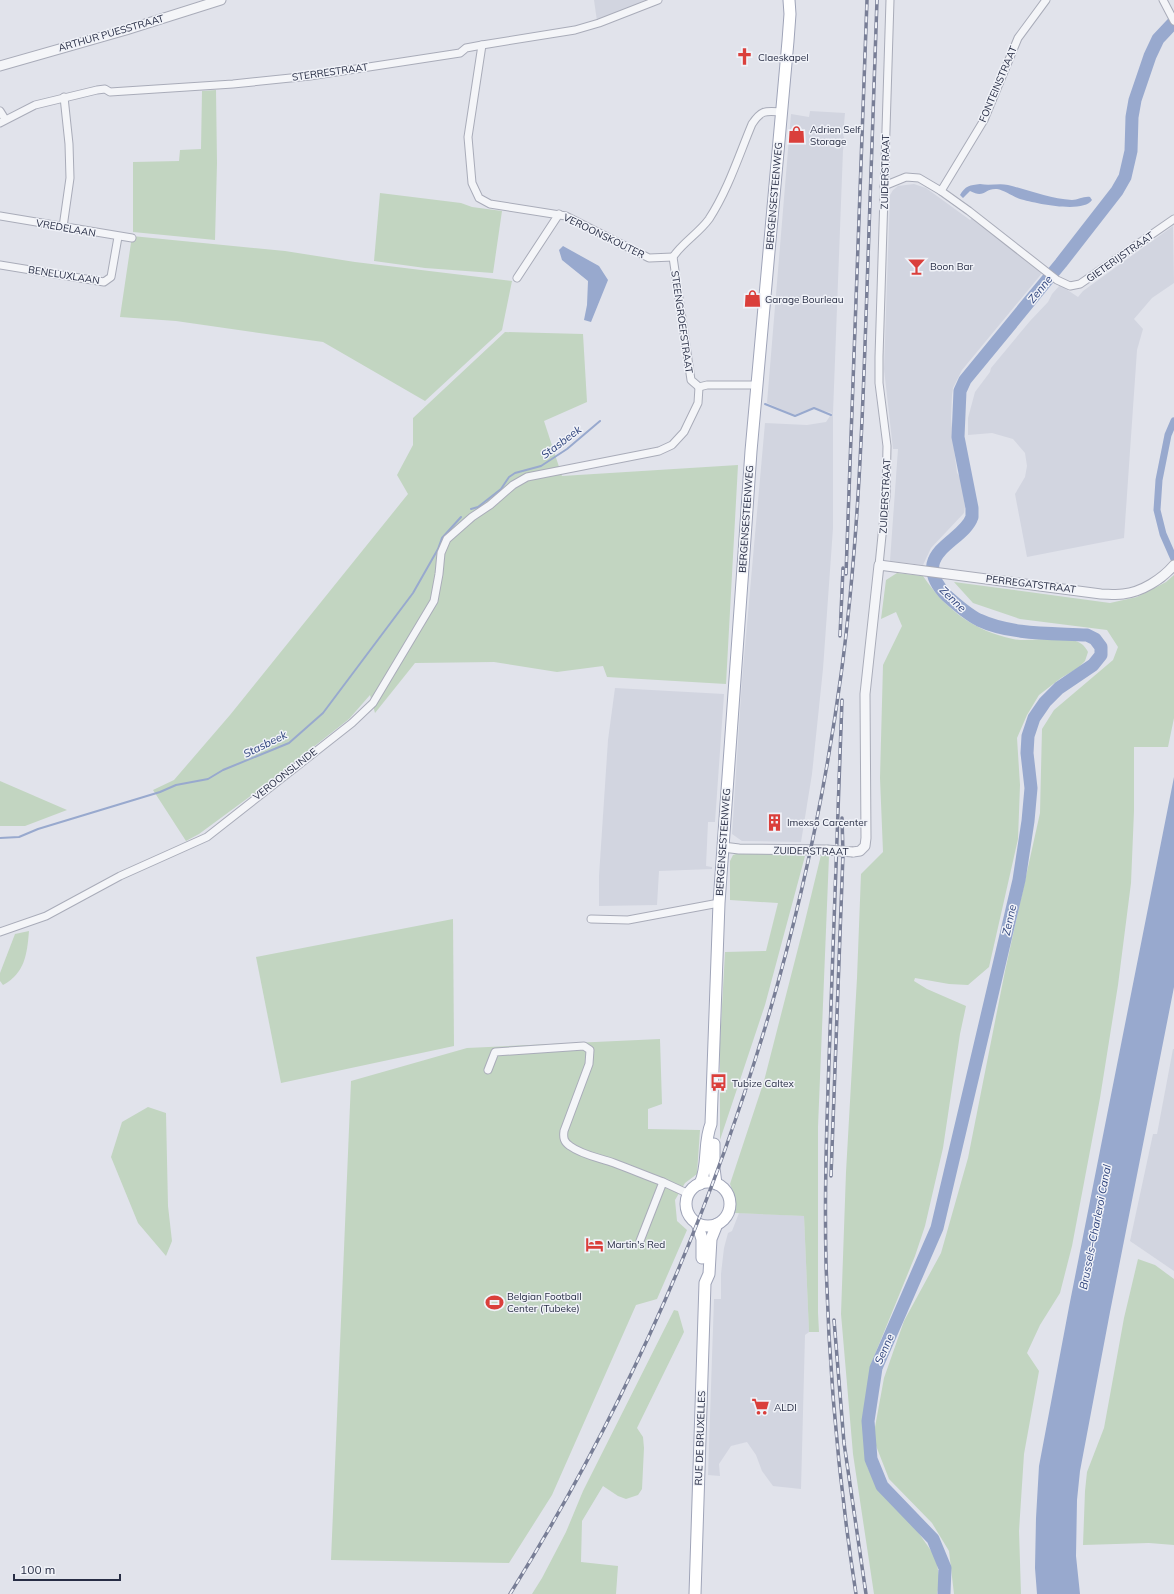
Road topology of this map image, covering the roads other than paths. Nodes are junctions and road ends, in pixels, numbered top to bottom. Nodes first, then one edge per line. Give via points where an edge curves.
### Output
1 (221, 0) edge
2 (658, 0) edge
3 (789, 0) edge
4 (890, 0) edge
5 (1046, 0) edge
6 (1163, 0) edge
7 (1174, 21) edge
8 (482, 45) junction
9 (0, 66) edge
10 (64, 98) junction
11 (0, 111) edge
12 (782, 112) junction
13 (3, 121) edge
14 (884, 186) junction
15 (941, 191) junction
16 (559, 214) junction
17 (0, 216) edge
18 (1174, 220) edge
19 (63, 228) junction
20 (118, 237) junction
21 (132, 238) dead end
22 (673, 257) junction
23 (0, 265) edge
24 (517, 278) dead end
25 (757, 385) junction
26 (699, 387) junction
27 (880, 565) junction
28 (1171, 569) edge
29 (722, 847) junction
30 (719, 903) junction
31 (591, 919) dead end
32 (0, 932) edge
33 (488, 1070) dead end
34 (711, 1124) junction
35 (663, 1182) junction
36 (700, 1184) junction
37 (716, 1184) junction
38 (689, 1194) junction
39 (698, 1223) junction
40 (717, 1224) junction
41 (640, 1241) dead end
42 (705, 1283) junction
43 (695, 1594) edge

1 - 9 street, ARTHUR PUESSTRAAT
2 - 8 street, STERRESTRAAT via 575,30
3 - 12 main road, BERGENSESTEENWEG
4 - 14 street, ZUIDERSTRAAT
5 - 15 street, FONTEINSTRAAT via 1018,38 984,120
6 - 7 street
8 - 10 street, STERRESTRAAT via 466,48 460,53 310,76 166,89 110,92 105,89
8 - 16 street, VEROONSKOUTER via 468,137 472,183 480,198 490,204
10 - 13 street, STERRESTRAAT via 36,105
10 - 19 street via 70,178
11 - 13 street
12 - 22 street, STEENGROEFSTRAAT via 767,111 758,116 752,124 710,218
12 - 25 main road, BERGENSESTEENWEG
14 - 15 street via 906,178 919,178
14 - 27 street, ZUIDERSTRAAT via 879,376 887,446
15 - 18 street, GIETERIJSTRAAT via 1057,280 1070,286 1080,284
16 - 22 street, VEROONSKOUTER via 649,258
16 - 24 street, VEROONSKOUTER
17 - 19 street, VREDELAAN
19 - 20 street, VREDELAAN
20 - 21 street, VREDELAAN
20 - 23 street, BENELUXLAAN via 111,277 104,282
22 - 26 street, STEENGROEFSTRAAT via 690,376
25 - 26 street
25 - 29 main road, BERGENSESTEENWEG
26 - 32 street, VEROONSLINDE via 698,403 693,415 684,432 670,447 526,477 447,539 440,553 434,601 373,703 352,723 207,837 120,876 46,916
27 - 28 street, PERREGATSTRAAT via 1101,594 1124,594 1149,585
27 - 29 street, ZUIDERSTRAAT, bridge via 865,694 865,846 860,851 853,852
29 - 30 main road, BERGENSESTEENWEG
30 - 31 street via 628,920
30 - 34 main road, BERGENSESTEENWEG
33 - 35 street via 495,1052 584,1046 590,1050 589,1064 564,1131 564,1141 588,1155
34 - 36 main road via 707,1132 705,1169
34 - 37 main road via 714,1133
35 - 38 street
35 - 41 street
36 - 37 main road
36 - 38 main road
37 - 40 main road, RUE DE BRUXELLES via 726,1192 729,1204 726,1216
38 - 39 main road, RUE DE BRUXELLES via 686,1199 687,1210 689,1216
39 - 40 main road via 704,1226
39 - 42 main road, RUE DE BRUXELLES via 703,1248 702,1274
40 - 42 main road, RUE DE BRUXELLES via 711,1239
42 - 43 main road, RUE DE BRUXELLES

